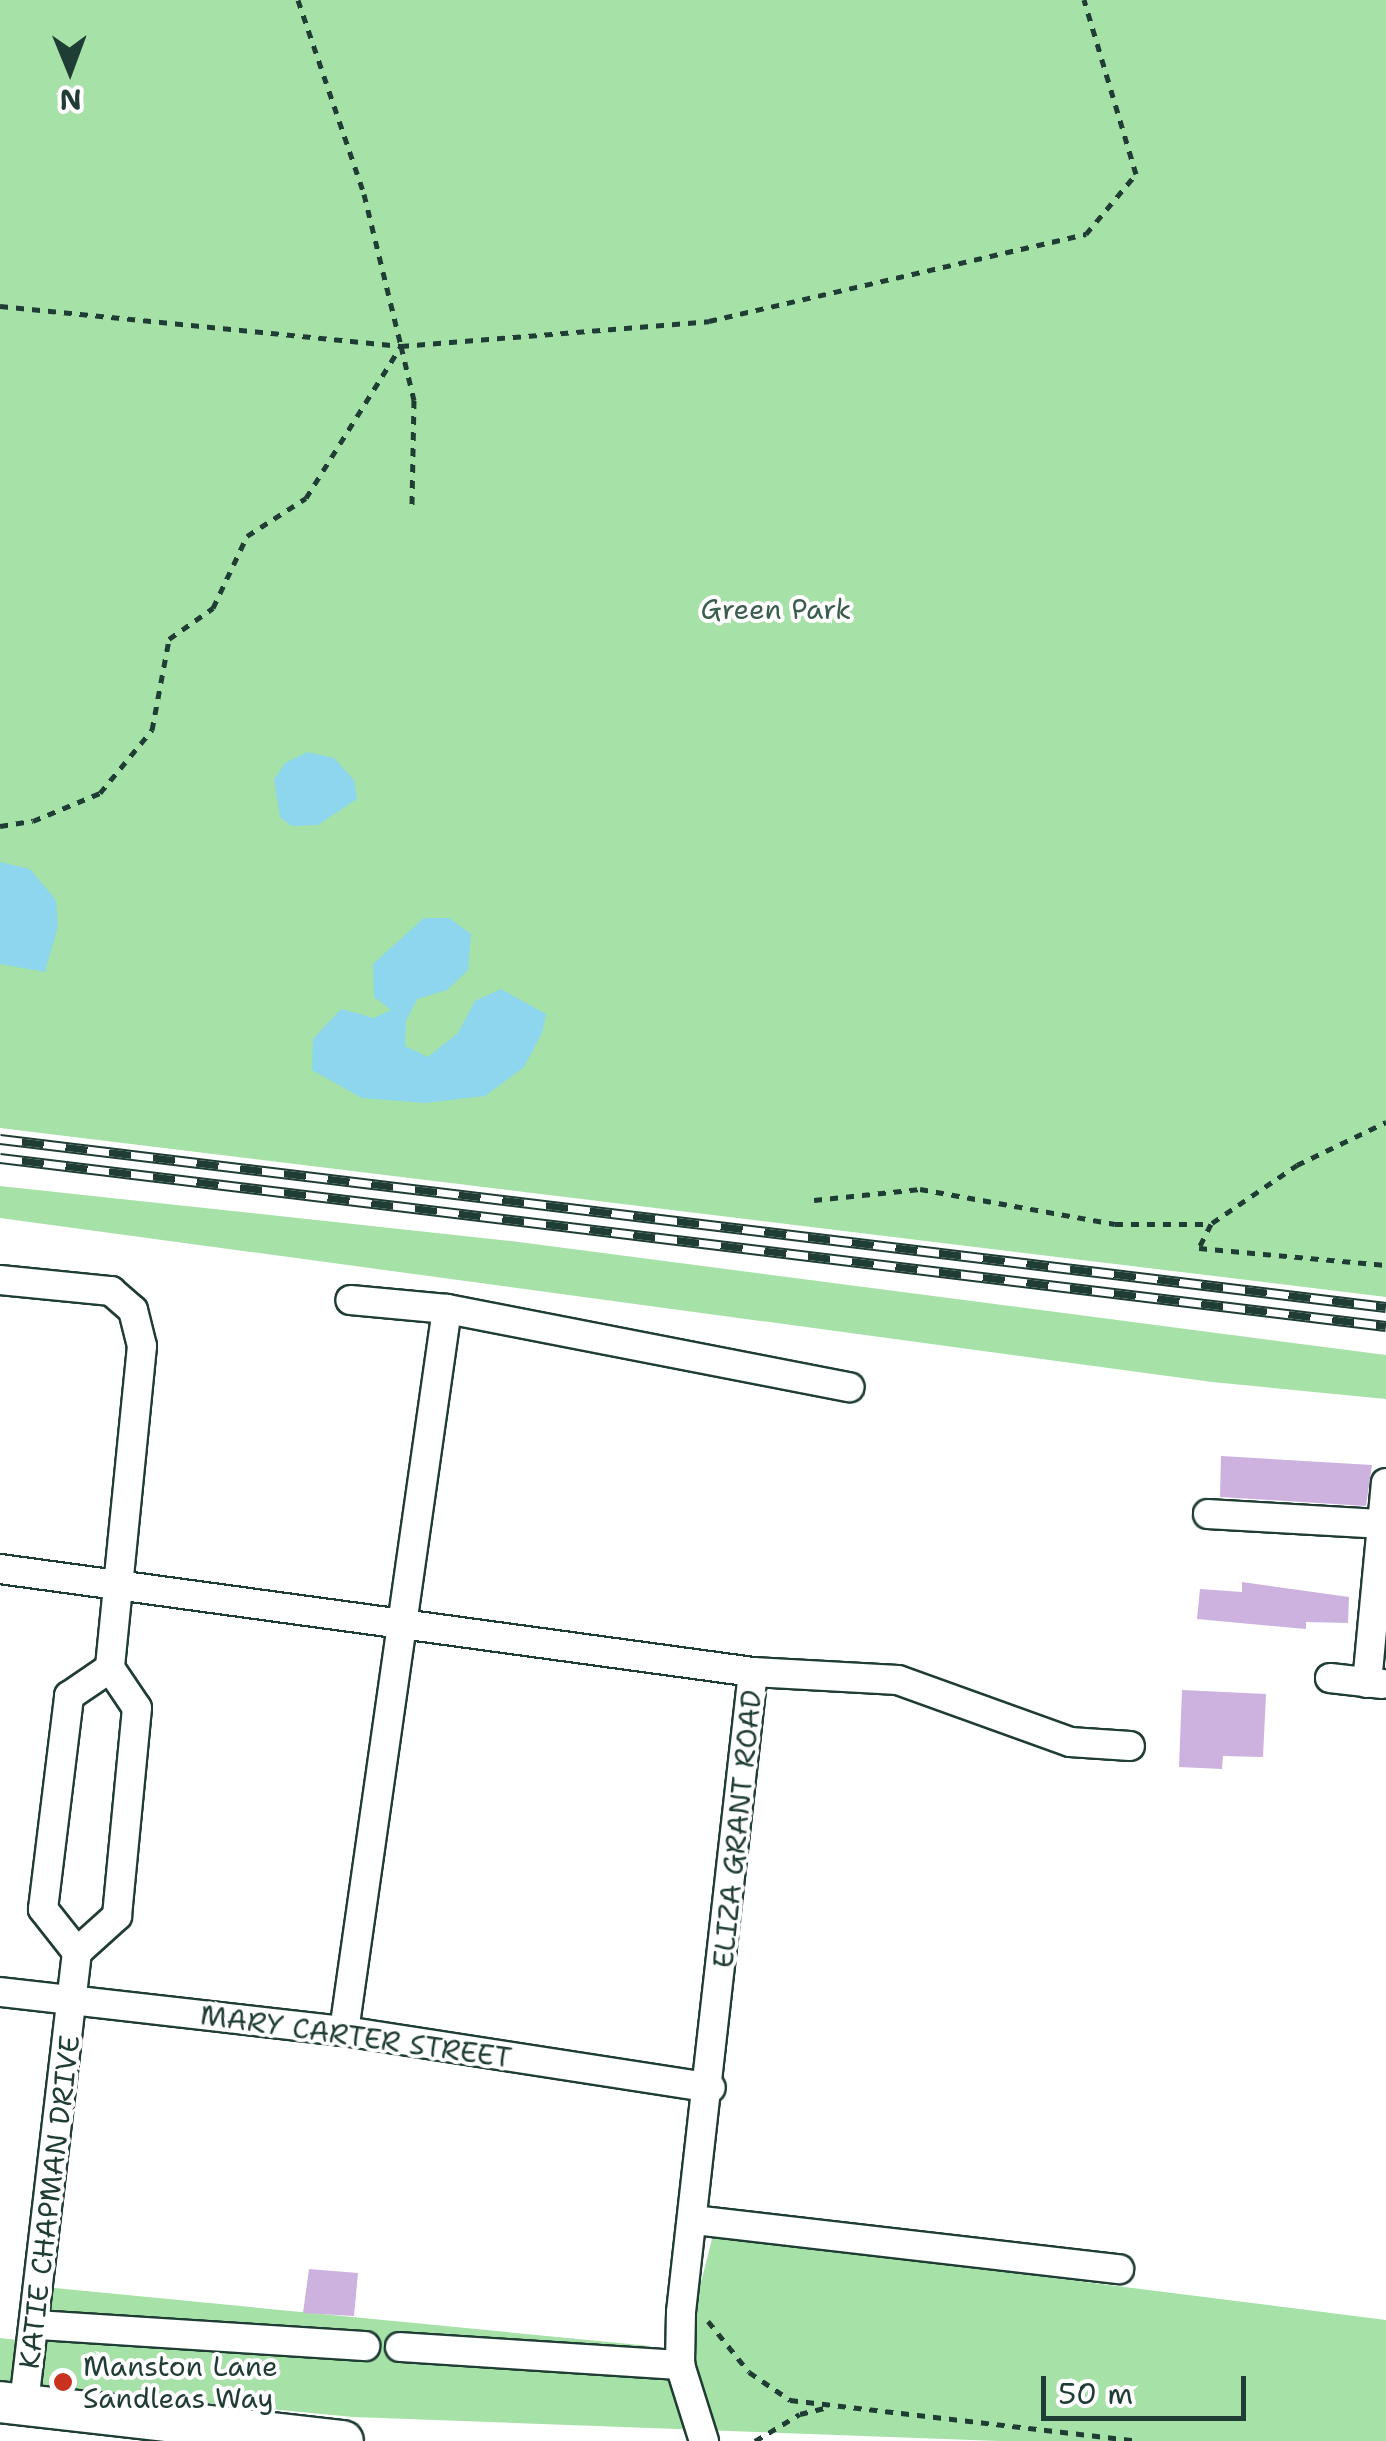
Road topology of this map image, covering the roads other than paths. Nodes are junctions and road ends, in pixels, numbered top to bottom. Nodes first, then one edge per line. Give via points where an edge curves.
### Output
1 (0, 1280) edge
2 (350, 1300) dead end
3 (447, 1309) junction
4 (850, 1387) dead end
5 (1386, 1483) edge
6 (1208, 1514) dead end
7 (1382, 1524) junction
8 (0, 1569) edge
9 (119, 1582) junction
10 (405, 1629) junction
11 (110, 1668) junction
12 (753, 1672) junction
13 (1330, 1678) dead end
14 (1377, 1684) edge
15 (1130, 1746) dead end
16 (77, 1952) junction
17 (0, 1992) edge
18 (72, 1999) junction
19 (344, 2031) junction
20 (711, 2088) junction
21 (694, 2220) junction
22 (1118, 2268) dead end
23 (38, 2325) junction
24 (366, 2346) dead end
25 (400, 2347) dead end
26 (680, 2365) junction
27 (12, 2403) edge
28 (343, 2441) edge
29 (704, 2441) edge

1 - 9 street via 111,1290 133,1310 142,1346
2 - 3 street
3 - 4 street
3 - 10 street
5 - 7 street
6 - 7 street
7 - 14 street
8 - 9 street, ELIZA GRANT ROAD
9 - 10 street, ELIZA GRANT ROAD
9 - 11 street
10 - 12 street, ELIZA GRANT ROAD
10 - 19 street
11 - 16 street via 137,1708 117,1916
11 - 16 street via 69,1696 45,1890 43,1909
12 - 15 street via 898,1680 1070,1742
12 - 20 street, ELIZA GRANT ROAD
13 - 14 street
16 - 18 street, KATIE CHAPMAN DRIVE
17 - 18 street, MARY CARTER STREET
18 - 19 street, MARY CARTER STREET
18 - 23 street, KATIE CHAPMAN DRIVE
19 - 20 street, MARY CARTER STREET
20 - 21 street, ELIZA GRANT ROAD
21 - 22 street
21 - 26 street, ELIZA GRANT ROAD
23 - 24 street
23 - 27 street, KATIE CHAPMAN DRIVE
25 - 26 street
26 - 29 street, ELIZA GRANT ROAD
27 - 28 street

